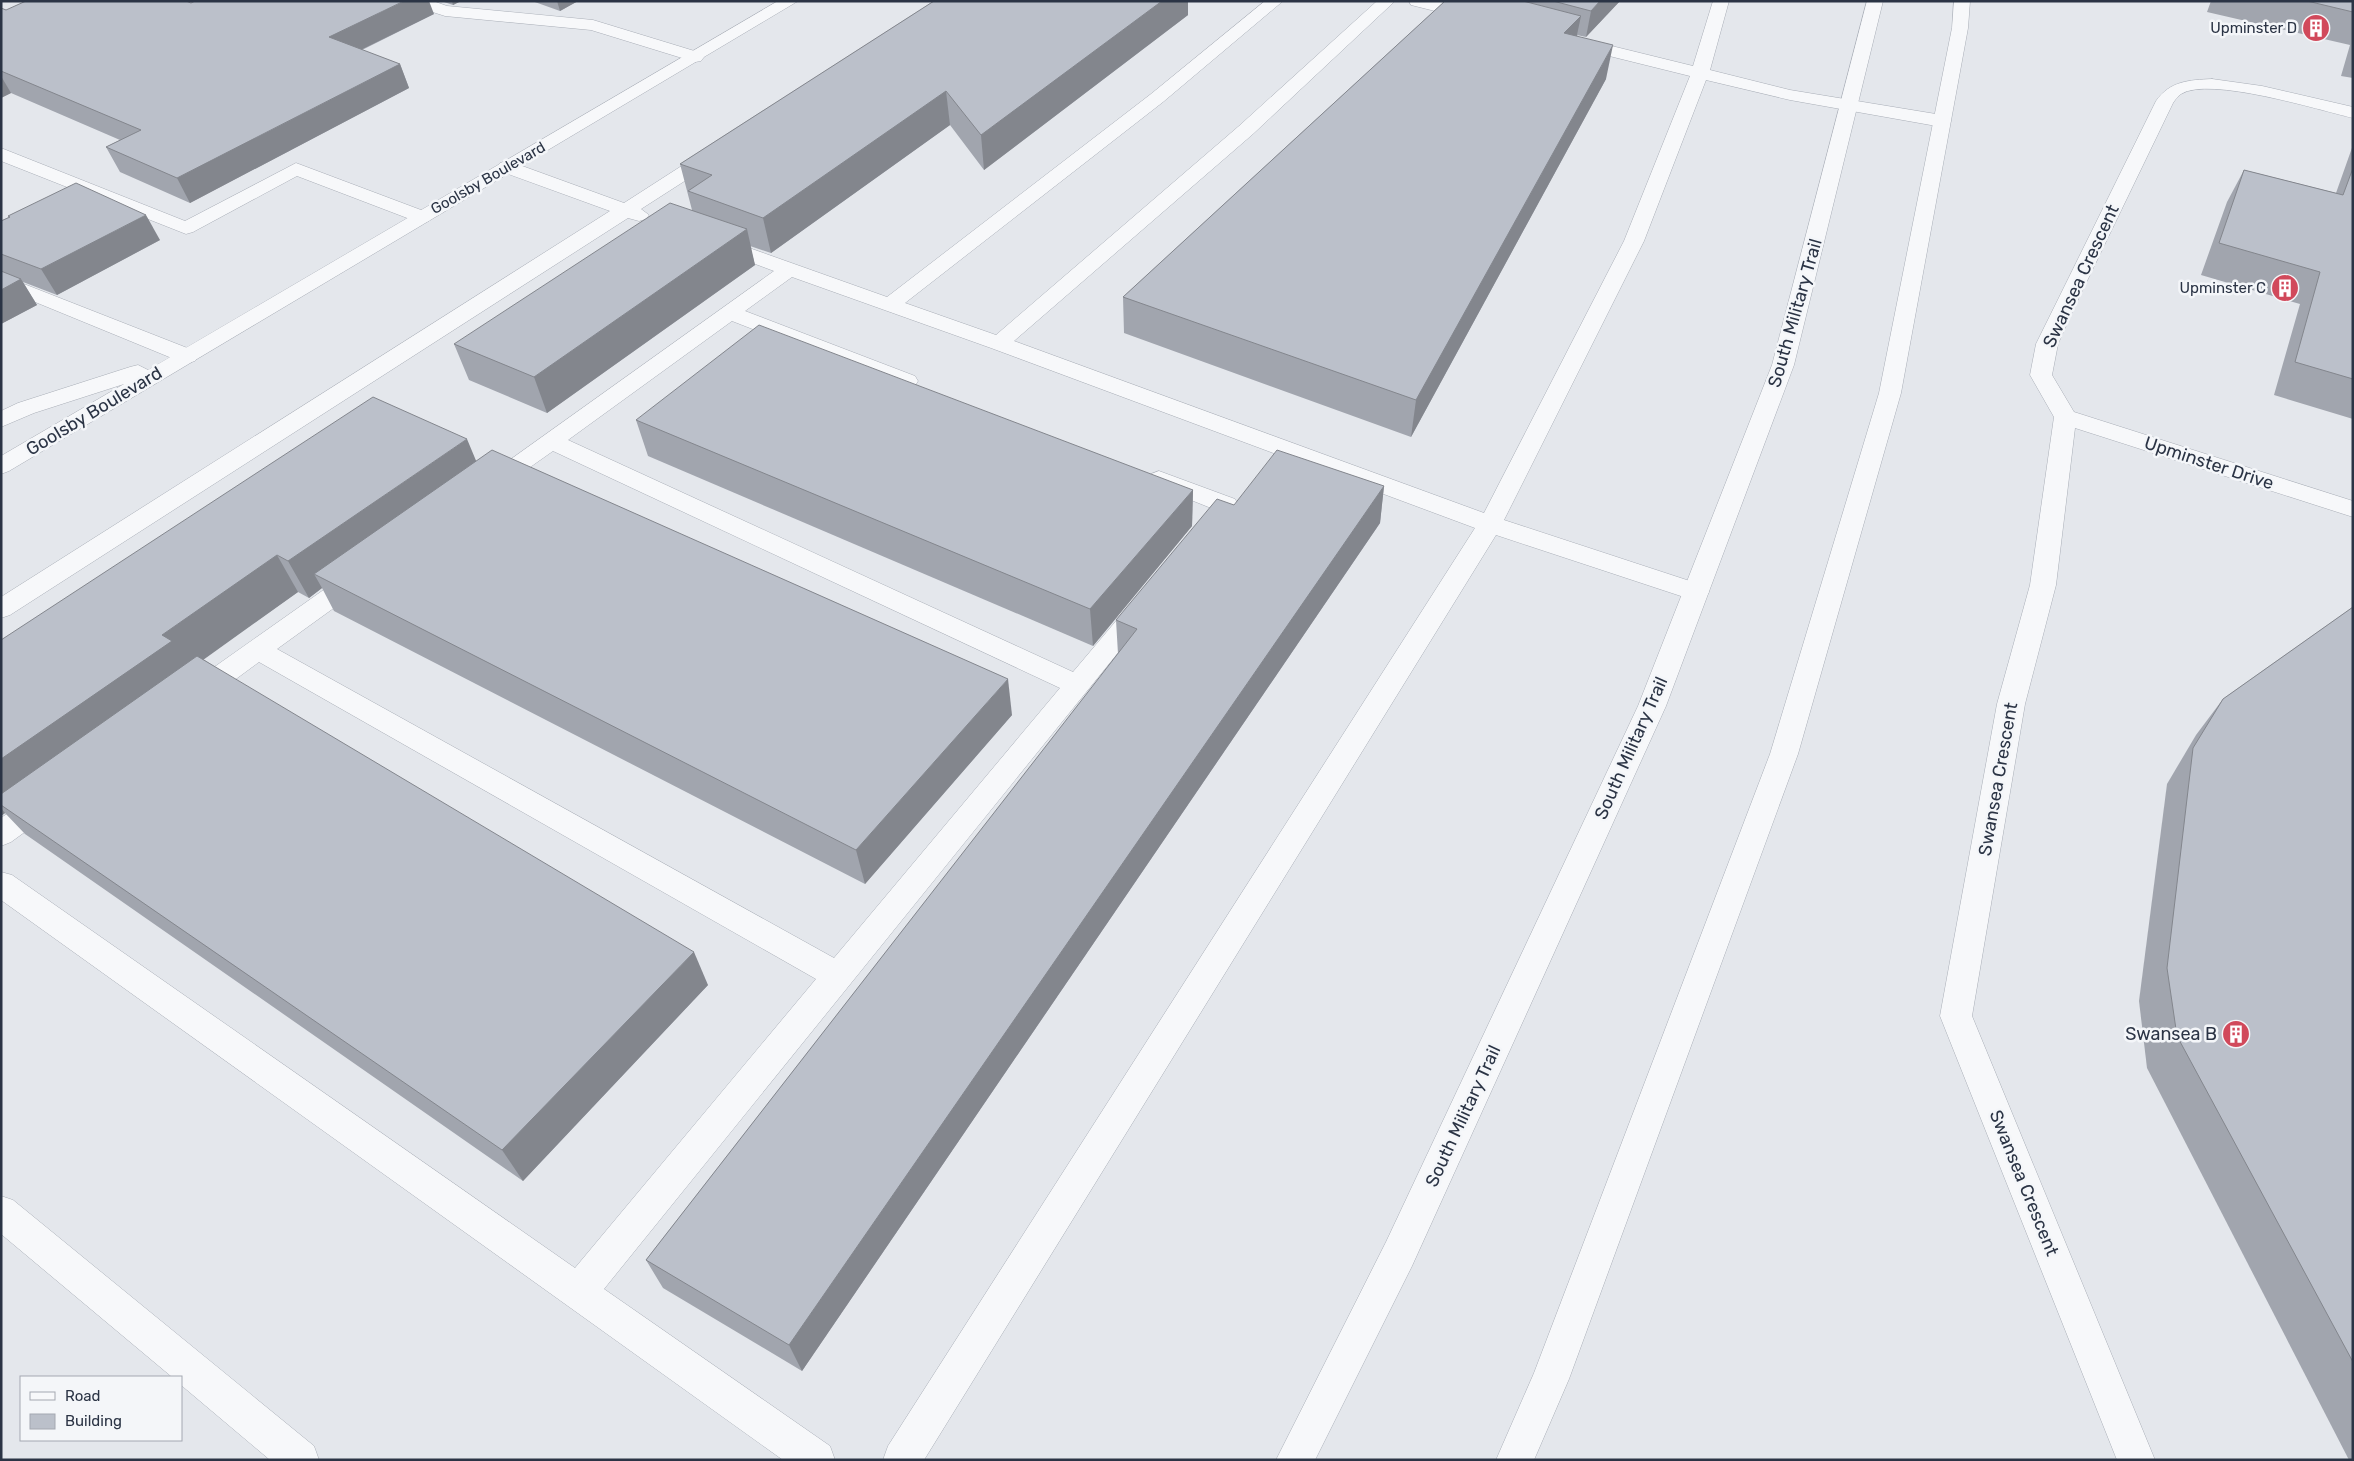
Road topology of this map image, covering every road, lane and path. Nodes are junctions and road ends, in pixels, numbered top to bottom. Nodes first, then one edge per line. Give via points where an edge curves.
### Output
1 (417, 1) edge
2 (790, 1) edge
3 (1276, 1) edge
4 (1387, 1) edge
5 (1417, 1) edge
6 (1721, 1) edge
7 (1876, 1) edge
8 (1962, 1) edge
9 (1492, 20) edge
10 (1558, 37) edge
11 (695, 57) junction
12 (1700, 73) junction
13 (1850, 105) junction
14 (2353, 113) edge
15 (1942, 121) junction
16 (726, 146) edge
17 (1, 154) edge
18 (507, 167) junction
19 (626, 210) junction
20 (422, 217) junction
21 (654, 220) edge
22 (699, 236) edge
23 (790, 269) junction
24 (1, 281) edge
25 (890, 305) junction
26 (730, 312) junction
27 (999, 342) junction
28 (187, 356) junction
29 (932, 391) edge
30 (2065, 416) junction
31 (1, 420) edge
32 (551, 440) junction
33 (1, 466) edge
34 (1134, 470) edge
35 (472, 497) edge
36 (2353, 509) edge
37 (1490, 524) junction
38 (1195, 543) edge
39 (377, 565) edge
40 (1158, 588) edge
41 (1696, 592) junction
42 (1, 609) edge
43 (258, 650) junction
44 (1078, 685) junction
45 (178, 708) edge
46 (65, 788) edge
47 (1, 834) edge
48 (1, 884) edge
49 (838, 976) junction
50 (1, 1212) edge
51 (578, 1292) junction
52 (300, 1460) edge
53 (816, 1460) edge
54 (902, 1460) edge
55 (1295, 1460) edge
56 (1515, 1460) edge
57 (2136, 1460) edge

1 - 11 street via 445,11 593,25
2 - 11 street, Goolsby Boulevard
3 - 25 street
4 - 27 street via 1246,130
5 - 9 street
6 - 12 street
7 - 13 street, South Military Trail
8 - 15 street
10 - 12 street
11 - 18 street, Goolsby Boulevard
12 - 13 street via 1790,95
12 - 37 street via 1634,241
13 - 15 street
13 - 41 street, South Military Trail via 1783,365
14 - 30 street, Swansea Crescent via 2227,86 2193,86 2175,90 2165,101 2047,344 2041,376
15 - 56 street via 1890,393 1784,754 1550,1379
16 - 19 street
17 - 20 street via 186,228 296,170
18 - 19 street
18 - 20 street, Goolsby Boulevard
19 - 21 street
19 - 42 street
20 - 28 street, Goolsby Boulevard
22 - 23 street
23 - 25 street
23 - 26 street
24 - 28 street
25 - 27 street
26 - 29 street
26 - 32 street
27 - 37 street
28 - 31 street, Goolsby Boulevard via 26,408
28 - 33 street, Goolsby Boulevard
30 - 36 street, Upminster Drive
30 - 57 street, Swansea Crescent via 2043,585 2011,704 1956,1016
32 - 35 street
32 - 44 street
34 - 38 street via 1226,505
37 - 41 street
37 - 54 street
39 - 43 street
40 - 44 street
41 - 55 street, South Military Trail via 1652,706 1400,1254
43 - 45 street
43 - 49 street
44 - 49 street
46 - 47 street
48 - 51 street
49 - 51 street
50 - 52 street
51 - 53 street

